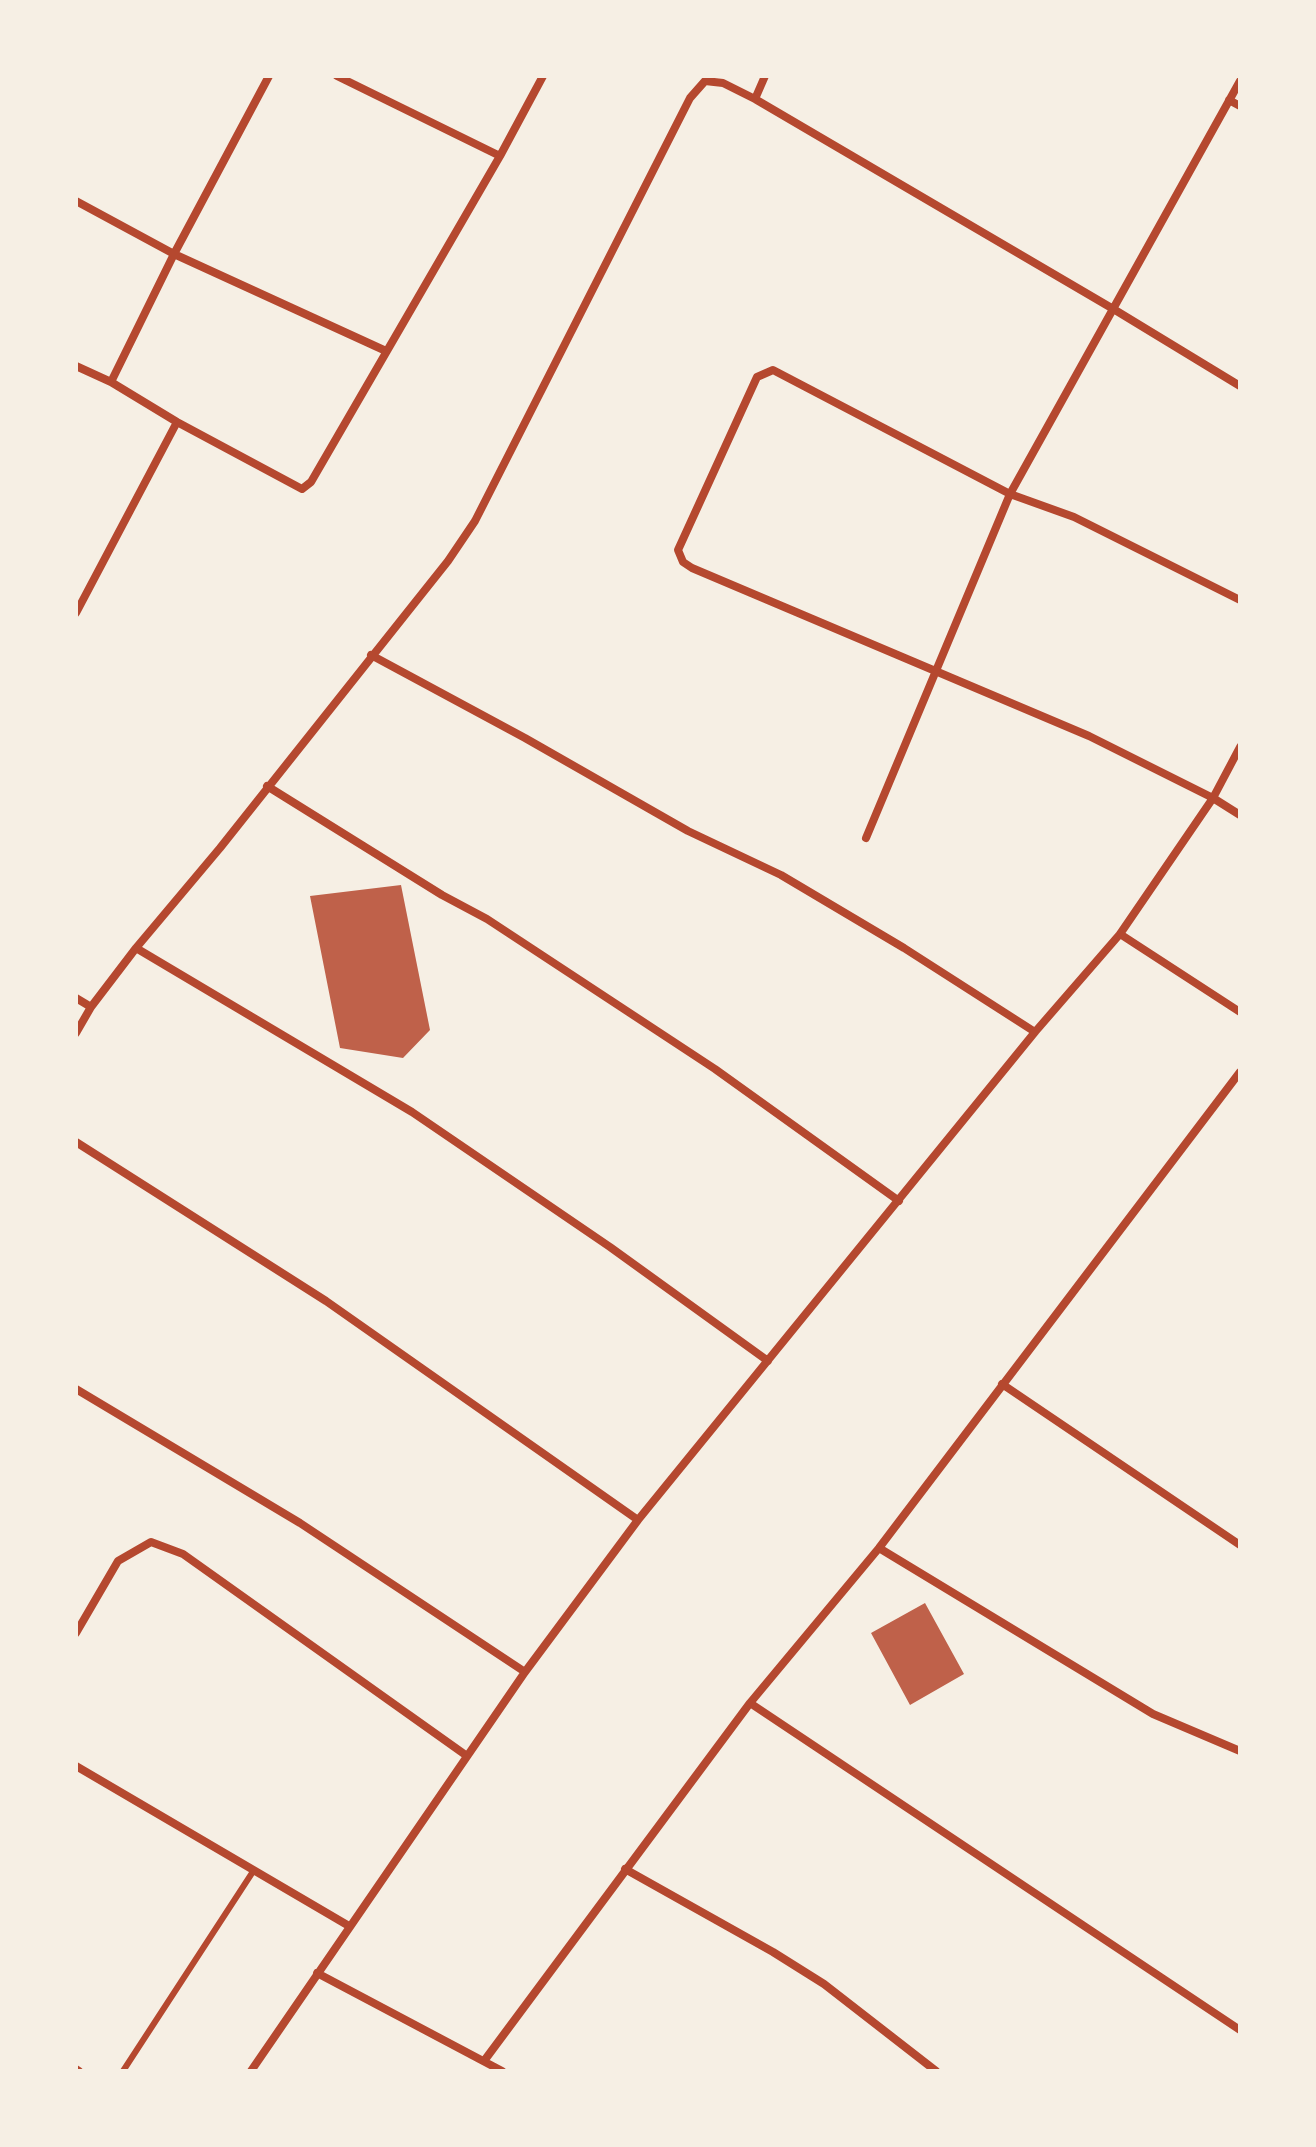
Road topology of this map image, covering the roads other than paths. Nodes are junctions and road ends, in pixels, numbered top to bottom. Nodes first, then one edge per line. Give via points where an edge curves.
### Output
1 (269, 76) edge
2 (337, 76) edge
3 (543, 76) edge
4 (765, 76) edge
5 (1240, 81) edge
6 (755, 99) junction
7 (1229, 100) junction
8 (1240, 106) edge
9 (500, 156) junction
10 (76, 201) edge
11 (174, 254) junction
12 (1115, 310) junction
13 (386, 351) junction
14 (76, 366) edge
15 (111, 382) junction
16 (1240, 386) edge
17 (177, 422) junction
18 (1010, 494) junction
19 (1240, 600) edge
20 (76, 613) edge
21 (371, 655) junction
22 (934, 670) junction
23 (1240, 747) edge
24 (267, 786) junction
25 (1213, 798) junction
26 (1240, 815) edge
27 (866, 838) dead end
28 (1120, 934) junction
29 (136, 948) junction
30 (76, 998) edge
31 (91, 1007) junction
32 (1240, 1012) edge
33 (1035, 1032) junction
34 (76, 1033) edge
35 (1240, 1072) edge
36 (76, 1142) edge
37 (899, 1201) junction
38 (768, 1361) junction
39 (1002, 1384) junction
40 (76, 1389) edge
41 (638, 1520) junction
42 (1240, 1545) edge
43 (879, 1548) junction
44 (76, 1633) edge
45 (525, 1672) junction
46 (750, 1703) junction
47 (1240, 1751) edge
48 (467, 1756) junction
49 (76, 1766) edge
50 (625, 1869) junction
51 (254, 1870) junction
52 (349, 1926) junction
53 (317, 1973) junction
54 (1240, 2030) edge
55 (484, 2061) junction
56 (123, 2071) edge
57 (251, 2071) edge
58 (502, 2071) edge
59 (936, 2071) edge

1 - 11 street
2 - 9 street
3 - 9 street
4 - 6 street
5 - 7 street
6 - 12 street
6 - 21 street via 712,80 690,98 475,521
7 - 8 street
7 - 12 street
9 - 13 street
10 - 11 street
11 - 13 street
11 - 15 street
12 - 16 street
12 - 18 street
13 - 17 street via 311,482 302,489
14 - 15 street
15 - 17 street
17 - 20 street
18 - 19 street via 1074,517
18 - 22 street
18 - 22 street via 773,370 757,377 678,550 692,568
21 - 24 street
21 - 33 street via 688,831 781,875
22 - 25 street via 1089,736
22 - 27 street
23 - 25 street
24 - 29 street
24 - 37 street via 500,927 715,1069
25 - 26 street
25 - 28 street
28 - 32 street
28 - 33 street
29 - 31 street
29 - 38 street via 412,1112
30 - 31 street
31 - 34 street
33 - 37 street
35 - 39 street
36 - 41 street via 326,1301
37 - 38 street
38 - 41 street
39 - 42 street
39 - 43 street
40 - 45 street via 300,1523
41 - 45 street
43 - 46 street
43 - 47 street via 1153,1714
44 - 48 street via 118,1561 151,1542 183,1554
45 - 48 street
46 - 50 street
46 - 54 street
48 - 52 street
49 - 51 street
50 - 55 street
50 - 59 street via 824,1984
51 - 52 street
51 - 56 lane
52 - 53 street
53 - 55 street
53 - 57 street
55 - 58 street

